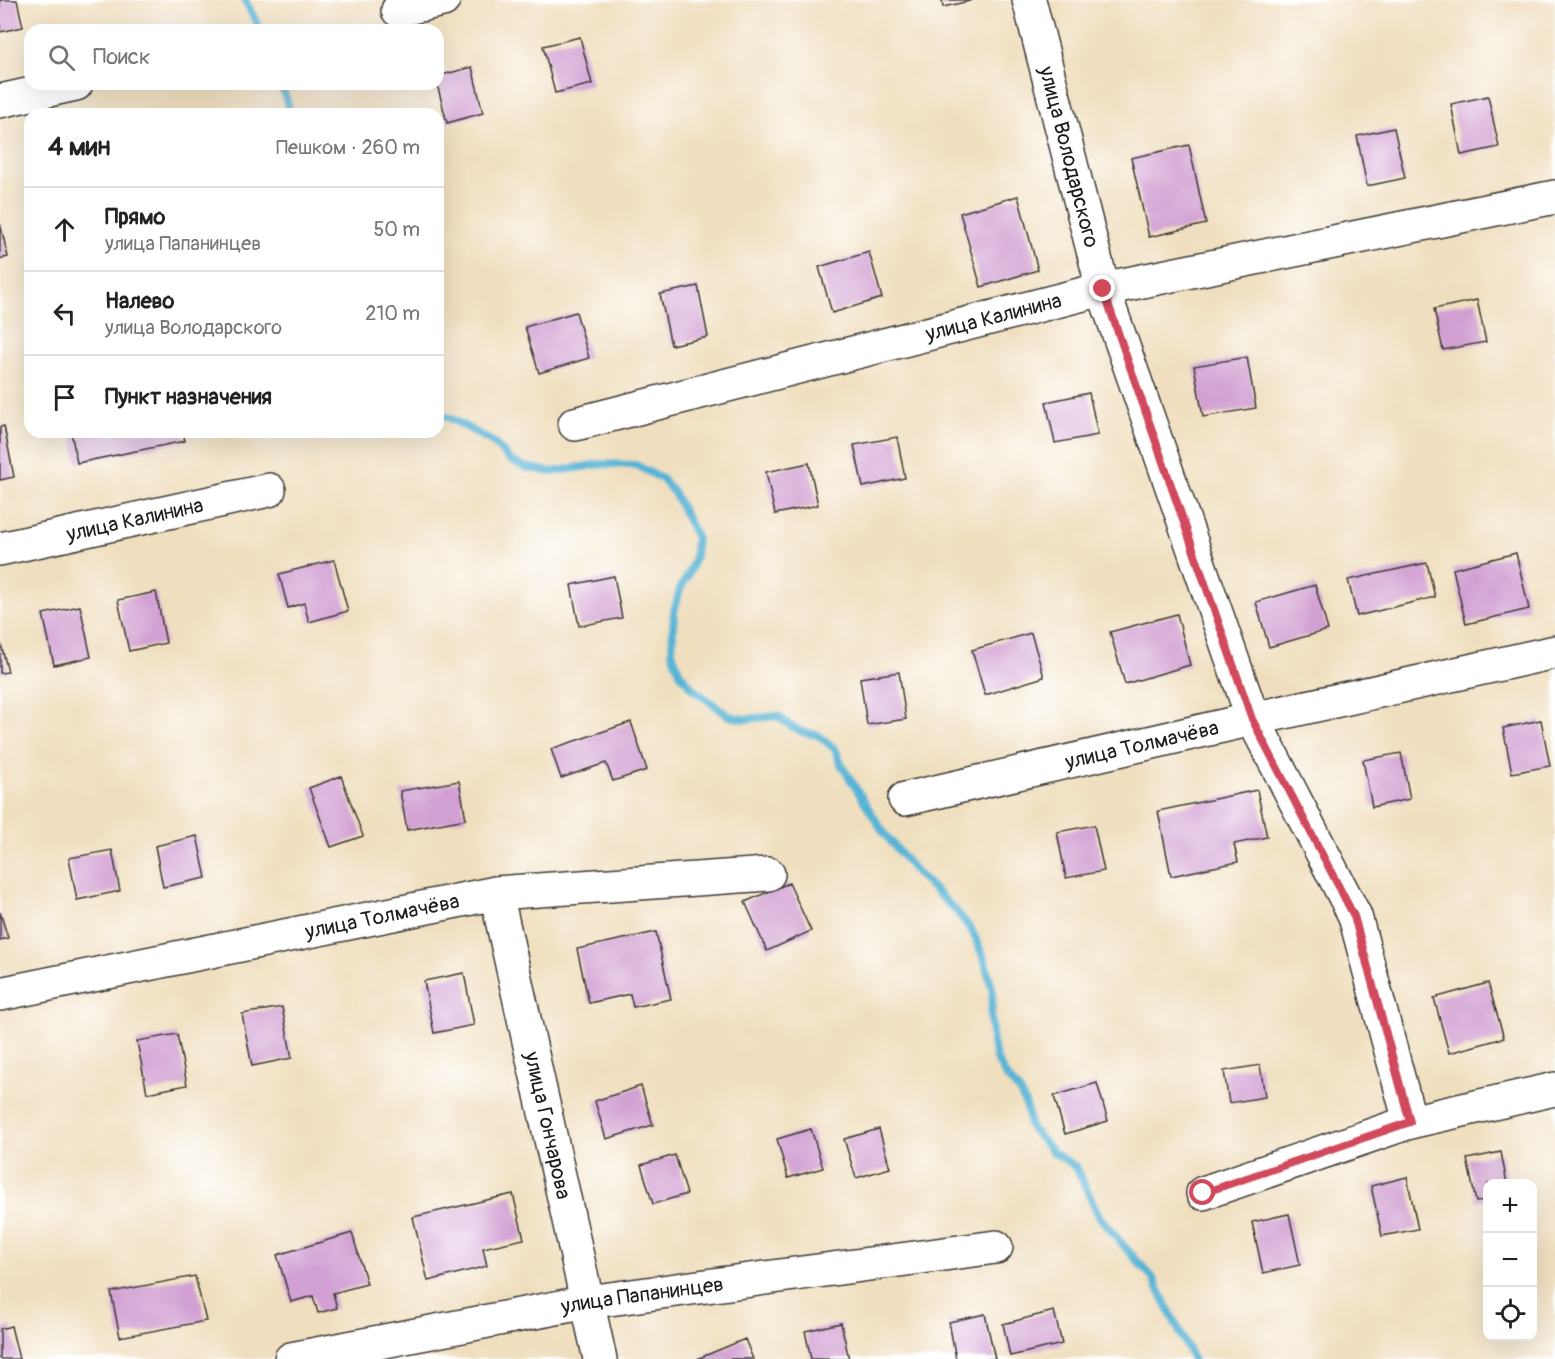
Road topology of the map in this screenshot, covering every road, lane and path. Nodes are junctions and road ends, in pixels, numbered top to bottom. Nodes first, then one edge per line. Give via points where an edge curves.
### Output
1 (443, 0) edge
2 (1029, 0) edge
3 (398, 10) dead end
4 (49, 90) edge
5 (0, 101) edge
6 (1555, 196) edge
7 (1103, 289) junction
8 (575, 424) dead end
9 (269, 490) dead end
10 (0, 549) edge
11 (1555, 652) edge
12 (1252, 719) junction
13 (905, 799) dead end
14 (768, 874) dead end
15 (496, 893) junction
16 (0, 994) edge
17 (1555, 1089) edge
18 (1410, 1122) junction
19 (1203, 1193) dead end
20 (996, 1247) dead end
21 (586, 1302) junction
22 (291, 1359) edge
23 (600, 1359) edge

1 - 3 street
2 - 7 street, улица Володарского
4 - 5 street
6 - 7 street, улица Калинина
7 - 8 street, улица Калинина
7 - 12 street, улица Володарского
9 - 10 street, улица Калинина
11 - 12 street, улица Толмачёва
12 - 13 street, улица Толмачёва
12 - 18 street, улица Володарского via 1354,916
14 - 15 street, улица Толмачёва
15 - 16 street, улица Толмачёва
15 - 21 street, улица Гончарова
17 - 18 street
18 - 19 street
20 - 21 street, улица Папанинцев
21 - 22 street, улица Папанинцев
21 - 23 street, улица Гончарова

